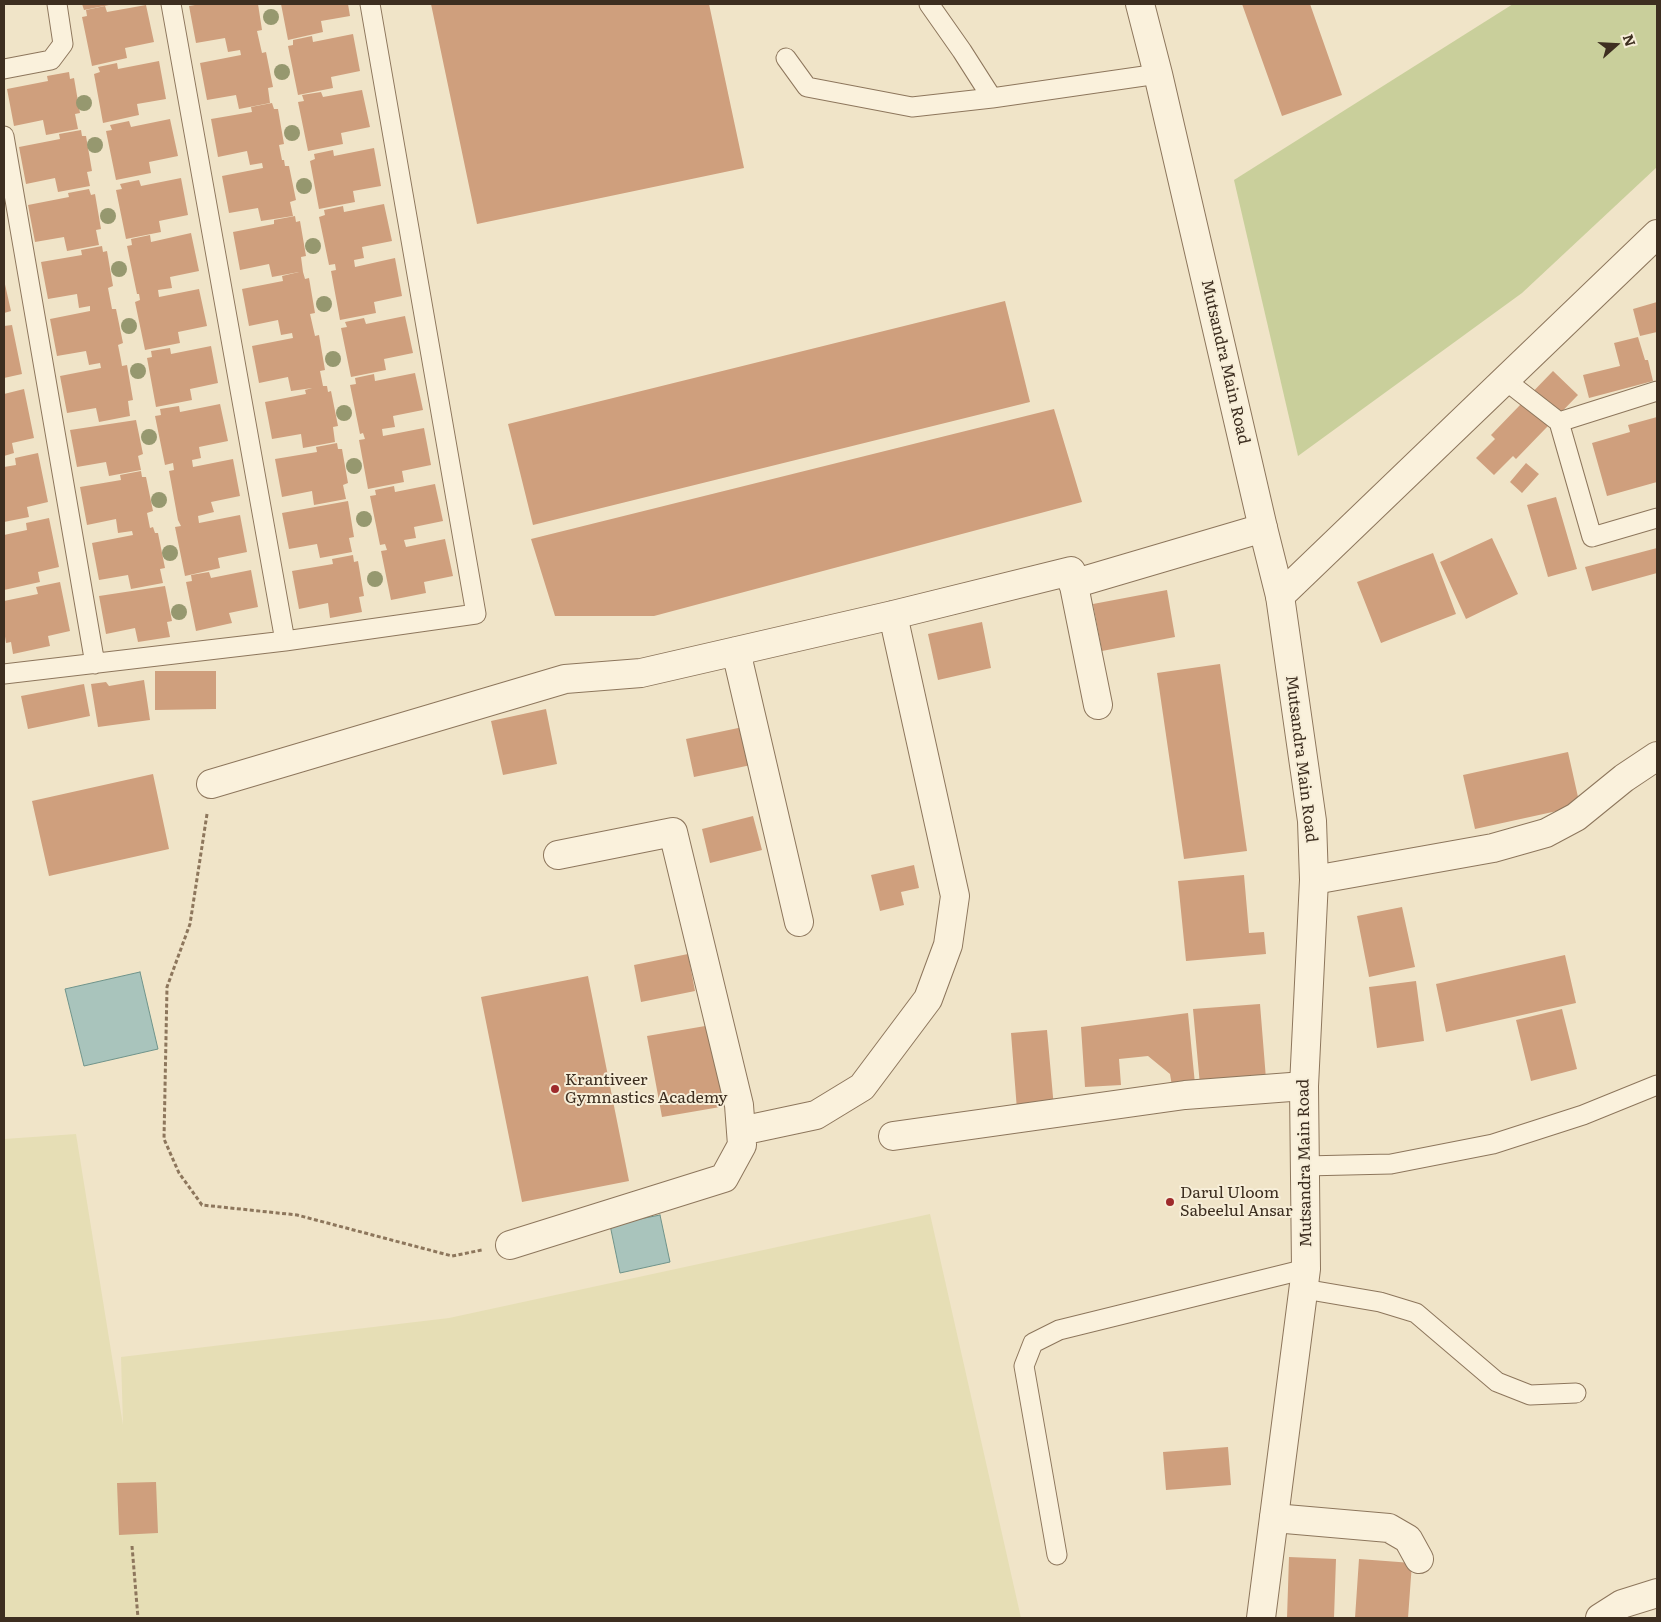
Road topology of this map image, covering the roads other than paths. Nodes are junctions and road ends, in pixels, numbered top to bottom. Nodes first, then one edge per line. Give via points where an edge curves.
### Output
1 (57, 4) edge
2 (171, 4) edge
3 (370, 4) edge
4 (929, 4) edge
5 (1140, 4) edge
6 (786, 58) dead end
7 (4, 69) edge
8 (1158, 74) junction
9 (992, 98) junction
10 (4, 136) edge
11 (1657, 234) edge
12 (1506, 380) junction
13 (1657, 392) edge
14 (1559, 422) junction
15 (1657, 518) edge
16 (1263, 528) junction
17 (1073, 584) junction
18 (1280, 596) junction
19 (893, 615) junction
20 (285, 641) junction
21 (736, 651) junction
22 (95, 664) junction
23 (4, 674) edge
24 (1098, 705) dead end
25 (1657, 756) edge
26 (211, 784) road end
27 (558, 855) dead end
28 (1314, 880) junction
29 (799, 922) dead end
30 (1657, 1085) edge
31 (1304, 1086) junction
32 (741, 1131) junction
33 (893, 1136) dead end
34 (1305, 1166) junction
35 (510, 1245) road end
36 (1305, 1279) junction
37 (1576, 1393) dead end
38 (1274, 1518) junction
39 (1057, 1555) dead end
40 (1419, 1559) dead end
41 (1657, 1593) edge
42 (1261, 1618) edge
43 (1600, 1618) edge

1 - 7 lane via 63,44 51,60
2 - 20 lane
3 - 20 lane via 476,614
4 - 9 lane
5 - 8 street, Mutsandra Main Road
6 - 9 lane via 807,87 912,107
8 - 9 lane
8 - 16 street, Mutsandra Main Road
10 - 22 lane
11 - 12 street
12 - 14 lane
12 - 18 street
13 - 14 lane
14 - 15 lane via 1592,537
16 - 17 street
16 - 18 street, Mutsandra Main Road
17 - 19 street via 1071,571
17 - 24 street
18 - 28 street, Mutsandra Main Road via 1312,822
19 - 21 street
19 - 32 street via 955,896 948,945 928,999 862,1087 816,1115
20 - 22 lane
21 - 26 street via 641,673 565,679
21 - 29 street
22 - 23 lane
25 - 28 street via 1576,816 1546,833 1493,848
27 - 32 street via 673,832 739,1105
28 - 31 street, Mutsandra Main Road
30 - 34 lane via 1583,1115 1492,1144 1390,1164
31 - 33 street via 1184,1095
31 - 34 street, Mutsandra Main Road
32 - 35 street via 742,1145 724,1178
34 - 36 street, Mutsandra Main Road
36 - 37 lane via 1416,1313 1497,1382 1530,1395
36 - 38 street, Mutsandra Main Road
36 - 39 lane via 1059,1330 1033,1343 1024,1366
38 - 40 street via 1389,1528 1408,1540
38 - 42 street, Mutsandra Main Road
41 - 43 street via 1622,1604

